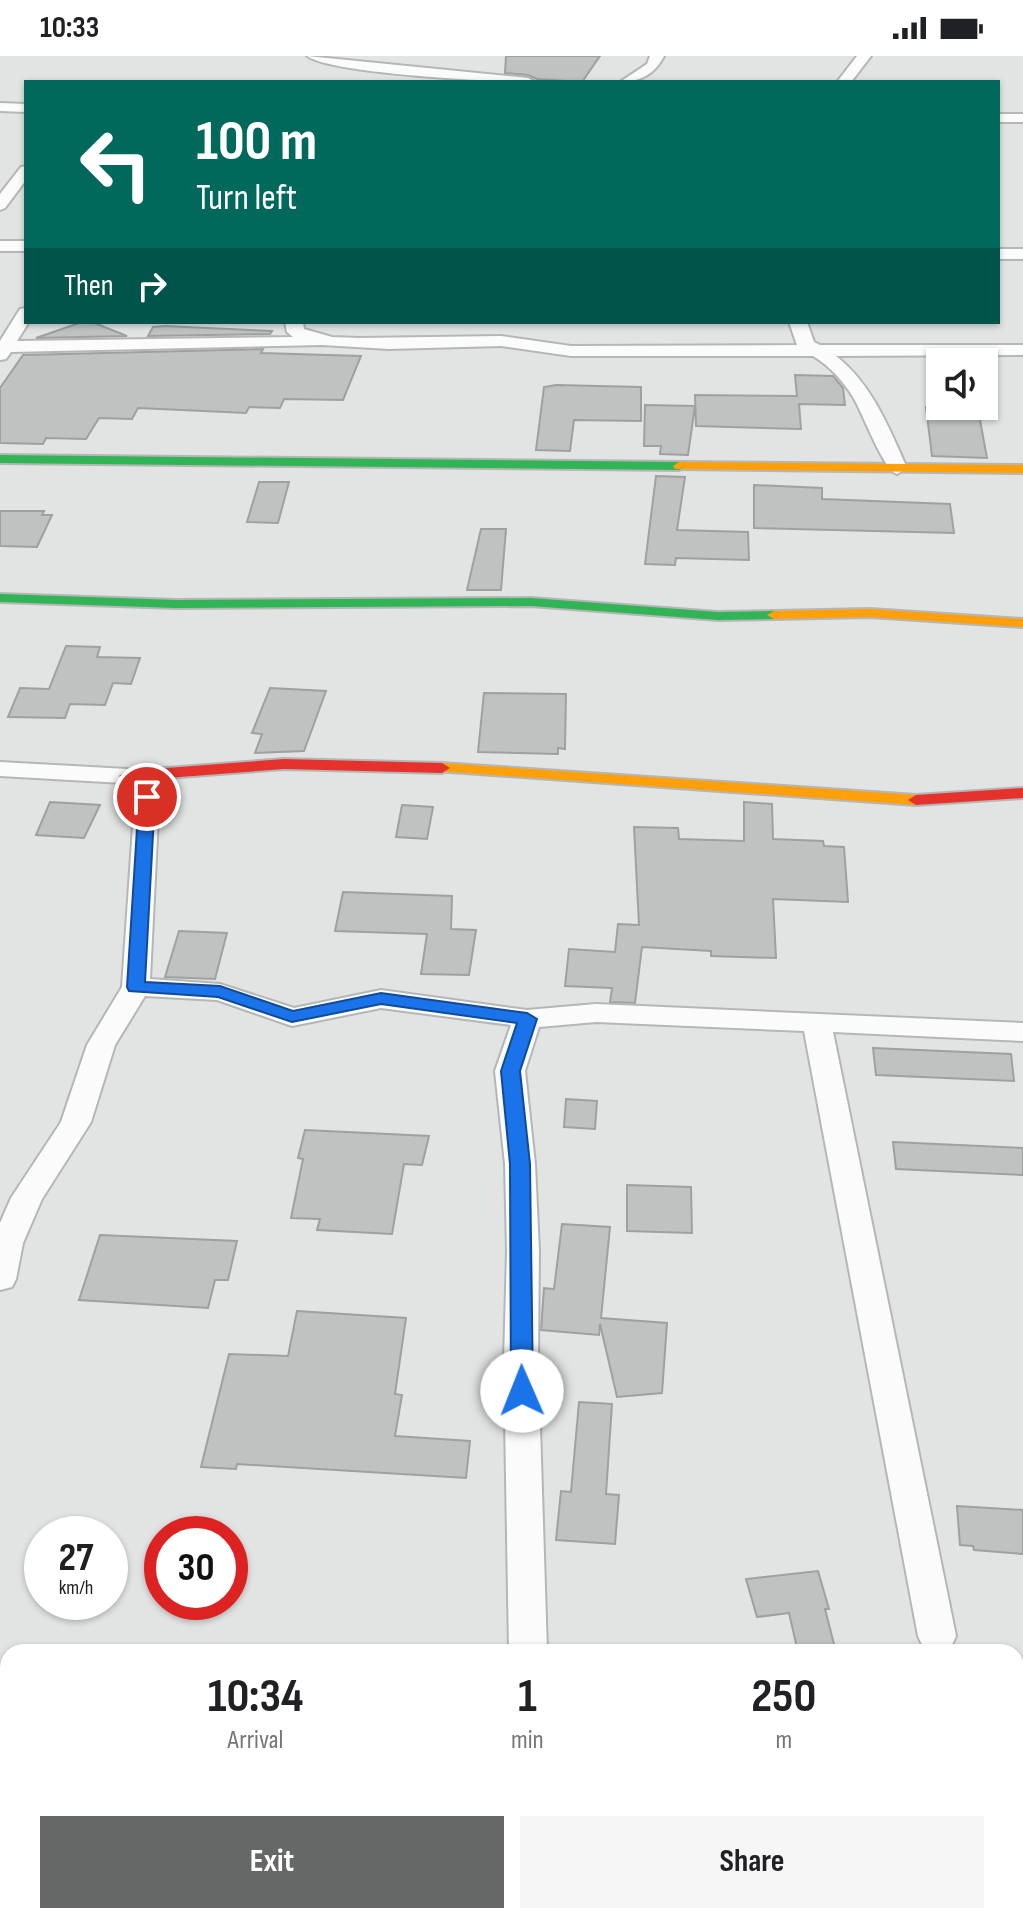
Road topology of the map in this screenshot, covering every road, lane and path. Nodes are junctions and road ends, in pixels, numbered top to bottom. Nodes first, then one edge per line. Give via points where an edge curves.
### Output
1 (314, 56) edge
2 (436, 56) edge
3 (657, 56) edge
4 (864, 56) edge
5 (336, 62) junction
6 (413, 70) junction
7 (320, 75) dead end
8 (490, 80) edge
9 (630, 80) edge
10 (846, 80) edge
11 (0, 107) edge
12 (24, 108) edge
13 (1000, 118) edge
14 (1023, 118) edge
15 (24, 173) edge
16 (0, 205) edge
17 (0, 246) edge
18 (24, 246) edge
19 (1000, 254) edge
20 (1023, 254) edge
21 (24, 316) edge
22 (294, 324) edge
23 (799, 324) edge
24 (328, 341) junction
25 (820, 350) junction
26 (1023, 350) edge
27 (2, 351) edge
28 (0, 459) edge
29 (897, 468) junction
30 (1023, 469) edge
31 (0, 598) edge
32 (1023, 623) edge
33 (0, 769) edge
34 (127, 776) junction
35 (1023, 793) edge
36 (136, 987) junction
37 (527, 1019) junction
38 (817, 1022) junction
39 (1023, 1032) edge
40 (0, 1279) edge
41 (937, 1636) dead end
42 (528, 1644) edge

1 - 5 street
2 - 6 street
3 - 9 street via 652,66
4 - 10 street
5 - 6 street
5 - 7 street
6 - 8 street
11 - 12 street
13 - 14 street
15 - 16 street
17 - 18 street
19 - 20 street
21 - 27 street
22 - 24 street via 303,337
23 - 25 street via 806,345
24 - 25 street via 493,341 571,351
24 - 27 street
25 - 26 street
25 - 29 street via 863,393
28 - 29 street
29 - 30 street
31 - 32 street via 176,604 531,602 718,616 870,613
33 - 34 street
34 - 35 street via 284,764 459,768 899,801
34 - 36 street via 144,783 147,797
36 - 37 street via 220,992 292,1017 381,999
36 - 40 street via 101,1045 76,1122 27,1198 7,1243
37 - 38 street via 596,1013
37 - 42 street via 510,1071 523,1251
38 - 39 street
38 - 41 street

